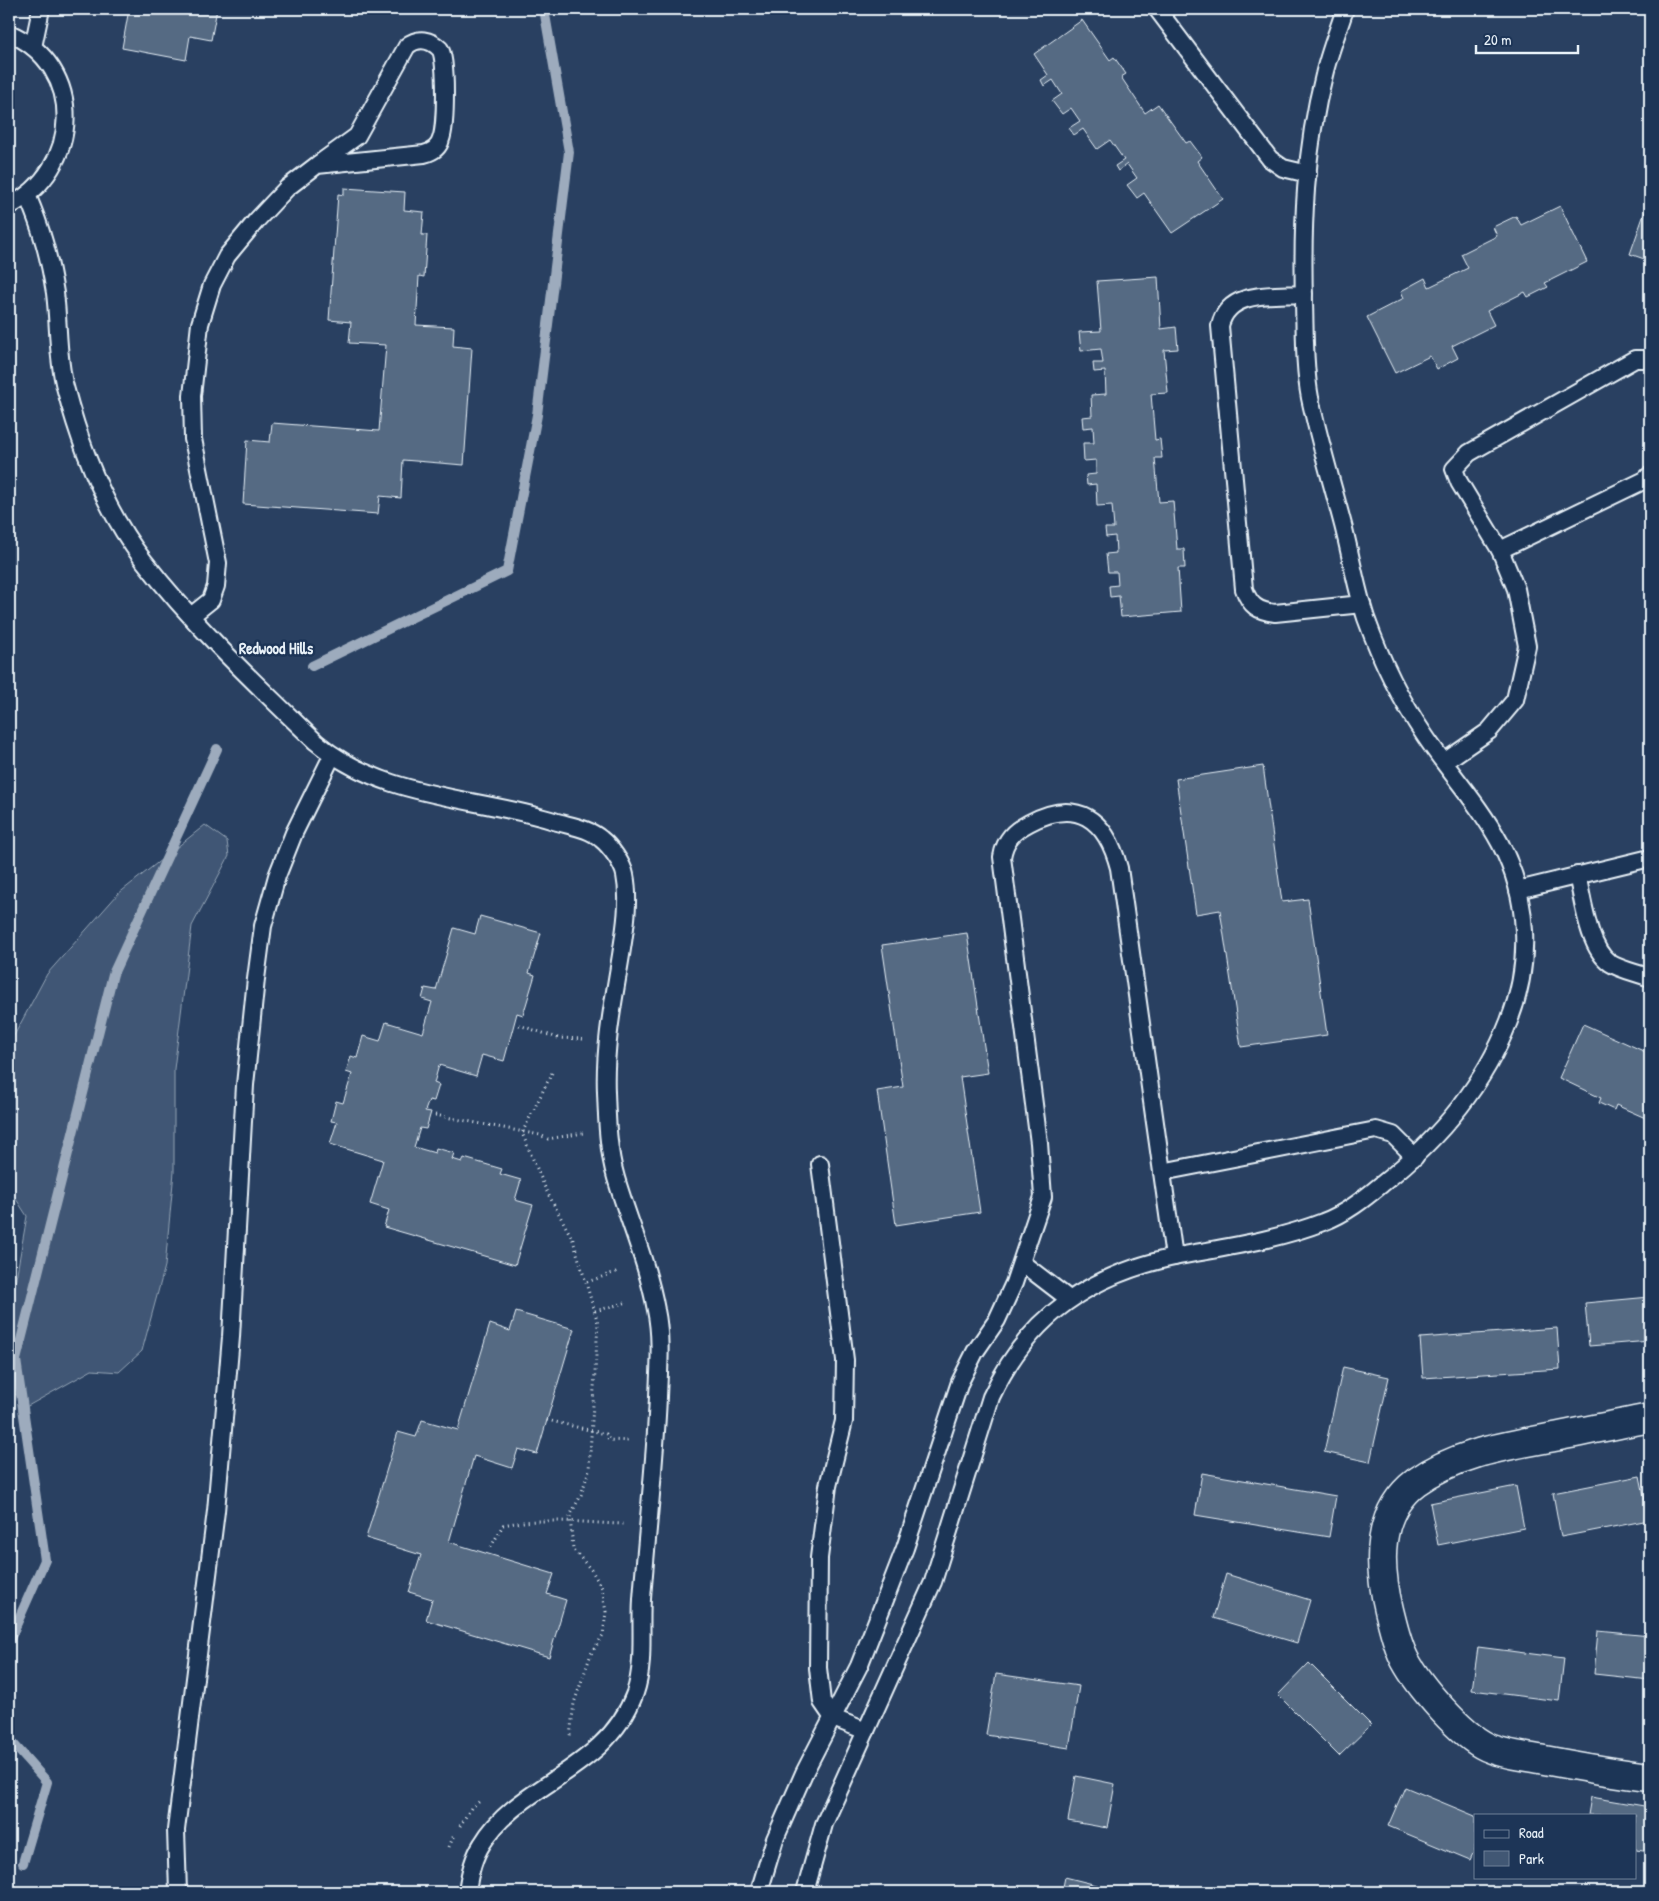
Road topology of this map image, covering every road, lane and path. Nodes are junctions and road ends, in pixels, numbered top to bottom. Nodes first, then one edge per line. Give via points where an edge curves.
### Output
1 (41, 9) edge
2 (1157, 9) edge
3 (1345, 9) edge
4 (9, 33) edge
5 (33, 47) junction
6 (317, 165) junction
7 (1308, 174) junction
8 (28, 195) junction
9 (9, 206) edge
10 (1304, 294) junction
11 (1650, 359) edge
12 (1650, 475) edge
13 (1500, 550) junction
14 (1362, 604) junction
15 (191, 616) junction
16 (332, 756) junction
17 (1444, 762) junction
18 (1650, 858) edge
19 (1577, 875) junction
20 (1518, 890) junction
21 (1650, 978) edge
22 (519, 1025) dead end
23 (558, 1038) dead end
24 (552, 1073) dead end
25 (434, 1116) dead end
26 (609, 1129) junction
27 (522, 1133) junction
28 (1415, 1157) junction
29 (820, 1164) dead end
30 (1162, 1172) junction
31 (1174, 1257) junction
32 (1022, 1263) junction
33 (600, 1278) dead end
34 (588, 1282) junction
35 (1069, 1299) junction
36 (608, 1307) dead end
37 (595, 1311) junction
38 (1650, 1418) edge
39 (548, 1420) dead end
40 (592, 1431) junction
41 (609, 1440) dead end
42 (570, 1522) junction
43 (595, 1524) dead end
44 (491, 1547) dead end
45 (833, 1718) junction
46 (866, 1731) junction
47 (568, 1741) dead end
48 (1650, 1777) edge
49 (487, 1796) dead end
50 (448, 1852) dead end
51 (178, 1892) edge
52 (467, 1892) edge
53 (759, 1892) edge
54 (805, 1892) edge

1 - 5 lane
2 - 7 lane via 1270,159 1283,168
3 - 7 lane via 1324,75 1310,144
4 - 5 lane
5 - 8 lane via 47,62 60,86 66,119 62,150 51,171
6 - 6 lane via 424,154 434,149 443,134 445,63 440,49 423,40 406,46 357,136
6 - 15 lane via 287,188 228,256 212,285 200,324 192,396 193,439 218,564 211,600
7 - 10 lane
8 - 9 lane
8 - 15 lane via 45,239 55,294 63,382 90,467 144,561
10 - 14 lane via 1310,397
10 - 14 lane via 1247,298 1229,307 1222,316 1220,326 1244,589 1251,604 1263,612
11 - 13 lane via 1635,359 1469,453 1454,469
12 - 13 lane
13 - 17 lane via 1516,589 1528,646 1515,700 1489,731
14 - 17 lane via 1387,672
15 - 16 lane via 228,657
16 - 26 lane via 386,783 540,816 584,830 602,840 618,860 625,872 625,927 607,1056
16 - 51 lane via 294,833 277,876 263,926 246,1076 216,1511 178,1812
17 - 20 lane via 1499,841 1516,877
18 - 19 lane
19 - 20 lane
19 - 21 lane via 1591,933 1602,955 1610,963
20 - 28 lane via 1524,922 1524,962 1510,1018 1470,1096
22 - 23 path
24 - 27 path
25 - 27 path
26 - 27 path via 548,1139
26 - 52 lane via 614,1174 656,1306 660,1332 656,1443 642,1602 640,1666 634,1693 611,1734 590,1755 519,1805 491,1832 473,1865
27 - 34 path via 546,1190 573,1240
28 - 30 lane via 1393,1135 1376,1130
28 - 31 lane via 1361,1201 1329,1220 1261,1241
29 - 45 lane via 844,1360 844,1422 828,1486 818,1558 818,1668 822,1702
30 - 31 lane
30 - 32 lane via 1114,849 1107,835 1086,817 1062,811 1049,814 1019,828 1010,836 1002,857 1043,1196
31 - 35 lane via 1131,1270 1082,1290
32 - 35 lane
32 - 45 lane via 997,1320 960,1382 906,1548
33 - 34 path
34 - 37 path
35 - 46 lane via 1037,1326 1003,1370 933,1582
36 - 37 path
37 - 40 path via 598,1323
38 - 48 street via 1490,1449 1440,1466 1408,1490 1389,1516 1382,1538 1380,1571 1392,1626 1405,1660 1450,1718 1468,1735 1488,1748
39 - 40 path
40 - 41 path via 606,1434
40 - 42 path via 589,1470
42 - 43 path
42 - 44 path via 553,1520 504,1525
42 - 47 path via 573,1549 602,1588 606,1612 603,1635 591,1654 574,1704
45 - 46 lane
45 - 53 lane via 775,1839
46 - 54 lane via 824,1824
49 - 50 path via 471,1808 450,1842

